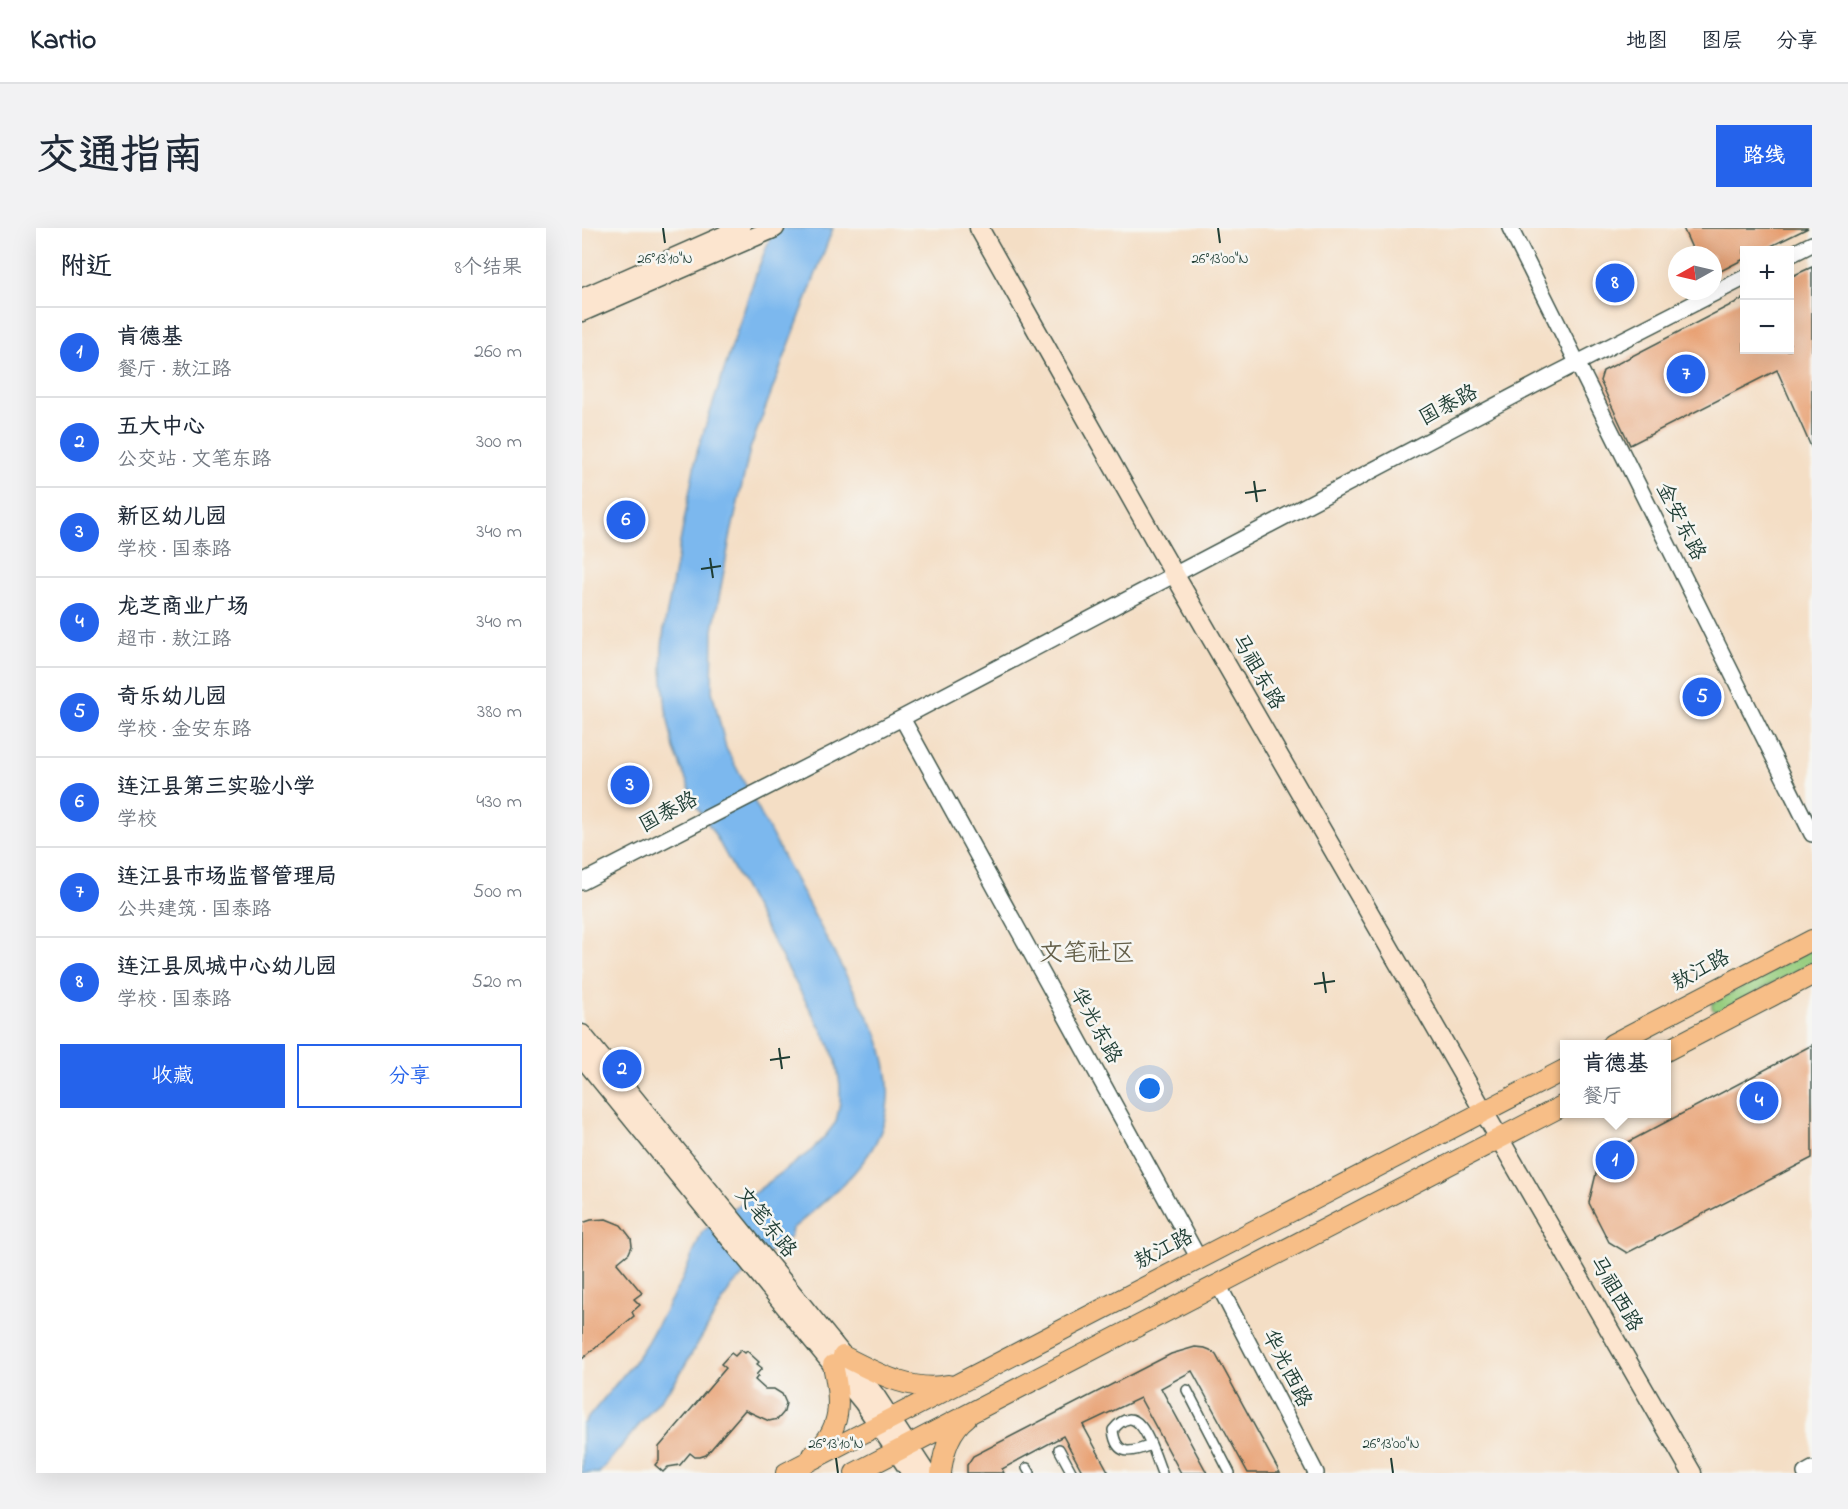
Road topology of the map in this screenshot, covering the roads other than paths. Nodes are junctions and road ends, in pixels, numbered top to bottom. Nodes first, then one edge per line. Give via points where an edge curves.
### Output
1 (741, 228) edge
2 (979, 228) edge
3 (1510, 228) edge
4 (769, 231) edge
5 (1812, 244) edge
6 (1794, 253) edge
7 (1740, 280) edge
8 (582, 298) edge
9 (582, 312) edge
10 (1577, 363) junction
11 (1175, 574) junction
12 (902, 717) junction
13 (1812, 834) edge
14 (582, 882) edge
15 (1812, 940) edge
16 (1812, 975) edge
17 (582, 1034) edge
18 (1620, 1040) edge
19 (1671, 1048) edge
20 (582, 1057) edge
21 (1560, 1072) edge
22 (1560, 1107) edge
23 (1485, 1112) junction
24 (1500, 1137) junction
25 (720, 1215) junction
26 (1199, 1259) junction
27 (1218, 1284) junction
28 (838, 1360) junction
29 (965, 1381) junction
30 (1187, 1390) dead end
31 (977, 1409) junction
32 (885, 1422) junction
33 (1150, 1445) dead end
34 (903, 1448) junction
35 (1059, 1449) dead end
36 (1812, 1469) edge
37 (786, 1473) edge
38 (855, 1473) edge
39 (911, 1473) edge
40 (926, 1473) edge
41 (941, 1473) edge
42 (1072, 1473) edge
43 (1162, 1473) edge
44 (1230, 1473) edge
45 (1316, 1473) edge
46 (1692, 1473) edge
47 (1805, 1473) edge

1 - 8 main road
2 - 11 main road, 马祖东路
3 - 10 street, 金安东路
4 - 9 main road
5 - 6 street
7 - 10 street, 国泰路
10 - 11 street, 国泰路
10 - 13 street, 金安东路
11 - 12 street, 国泰路
11 - 23 main road, 马祖东路
12 - 14 street, 国泰路
12 - 26 street, 华光东路
15 - 18 main road, 敖江路
16 - 19 main road
17 - 25 main road, 文笔东路
20 - 25 main road, 文笔东路
21 - 23 main road, 敖江路
22 - 24 main road
23 - 24 main road, 马祖东路
23 - 26 main road, 敖江路
24 - 27 main road
24 - 46 main road, 马祖西路
25 - 28 main road, 文笔东路
26 - 29 main road, 敖江路
27 - 31 main road
27 - 45 street, 华光西路
28 - 29 main road via 924,1387
28 - 32 main road, 文笔东路 via 875,1395
28 - 37 main road via 838,1413 834,1427 820,1448
29 - 32 main road, 敖江路
30 - 44 street
31 - 34 main road
31 - 41 main road via 950,1438
32 - 34 main road, 文笔东路
32 - 37 main road, 敖江路
33 - 43 street
34 - 38 main road
34 - 39 main road
34 - 40 main road
35 - 42 street
36 - 47 street

